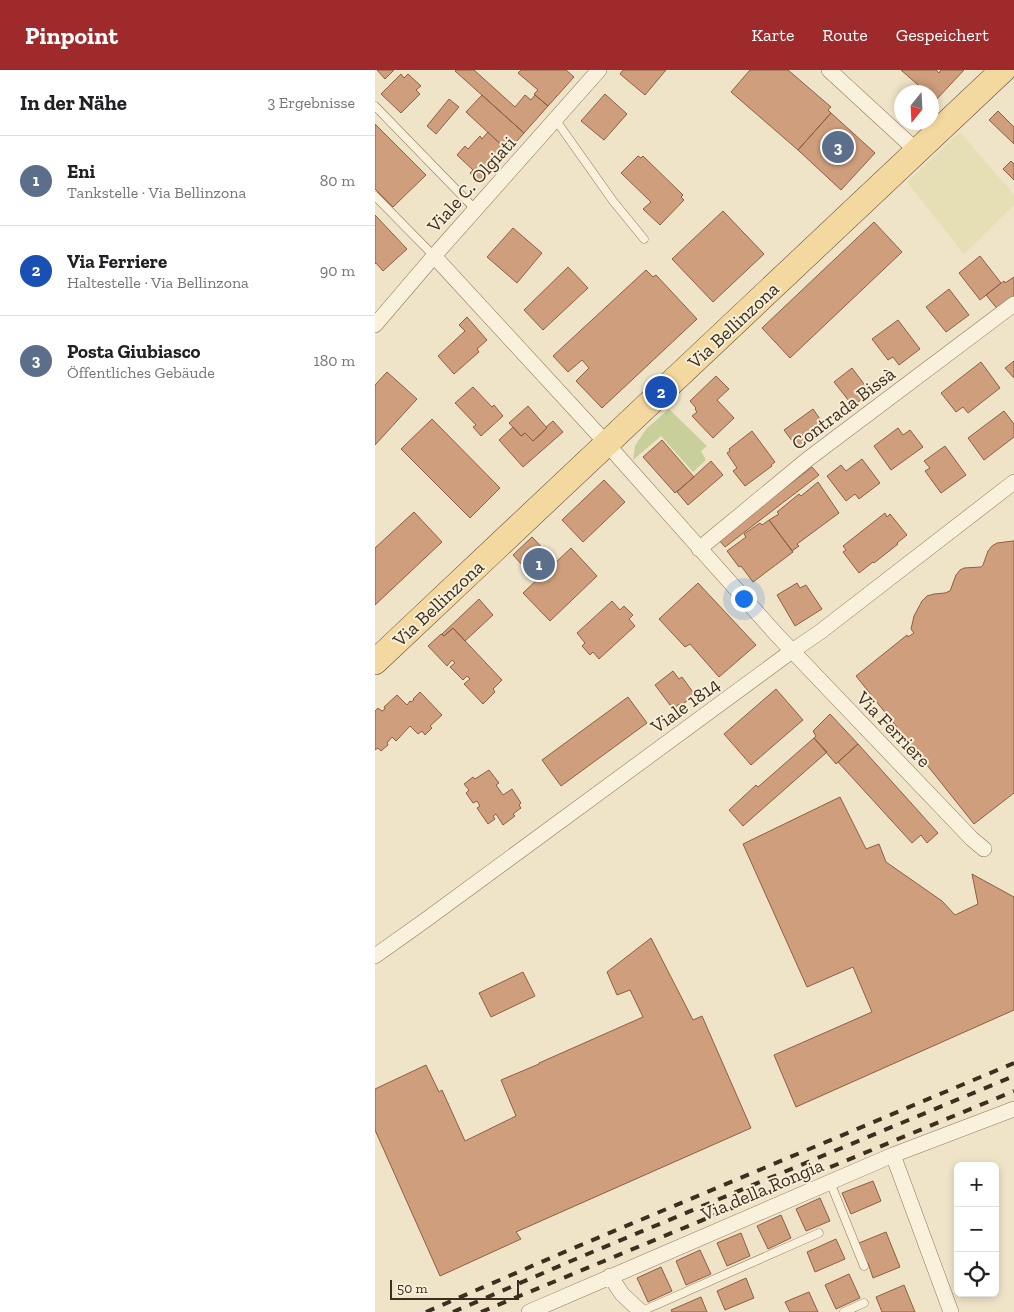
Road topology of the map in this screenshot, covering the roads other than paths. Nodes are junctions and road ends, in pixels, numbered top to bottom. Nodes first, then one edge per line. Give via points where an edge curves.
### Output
1 (829, 70) edge
2 (1003, 70) edge
3 (589, 73) edge
4 (375, 106) edge
5 (555, 119) junction
6 (917, 151) junction
7 (375, 196) edge
8 (475, 209) junction
9 (644, 239) dead end
10 (434, 256) junction
11 (1014, 304) edge
12 (375, 325) edge
13 (607, 444) junction
14 (1014, 482) edge
15 (699, 549) junction
16 (792, 651) junction
17 (375, 662) edge
18 (984, 849) dead end
19 (375, 956) edge
20 (1014, 1109) edge
21 (893, 1155) junction
22 (830, 1182) junction
23 (819, 1233) dead end
24 (864, 1266) dead end
25 (610, 1276) junction
26 (864, 1303) dead end
27 (529, 1312) edge
28 (640, 1312) edge
29 (844, 1312) edge
30 (951, 1312) edge

1 - 6 street
2 - 6 main road, Via Bellinzona
3 - 5 street, Viale C. Olgiati
4 - 8 lane
5 - 8 street, Viale C. Olgiati
5 - 9 lane
6 - 13 main road, Via Bellinzona
7 - 10 lane
8 - 10 street, Viale C. Olgiati
10 - 12 street, Viale C. Olgiati
10 - 13 street, Via Ferriere
11 - 15 street, Contrada Bissà via 808,459
13 - 15 street, Via Ferriere
13 - 17 main road, Via Bellinzona
14 - 16 street, Viale 1814
15 - 16 street, Via Ferriere
16 - 18 street, Via Ferriere
16 - 19 street, Viale 1814
20 - 21 street, Via della Rongia
21 - 22 street, Via della Rongia
21 - 30 street
22 - 24 lane
22 - 25 street, Via della Rongia
23 - 28 lane
25 - 27 street, Via della Rongia
25 - 28 street
26 - 29 lane

